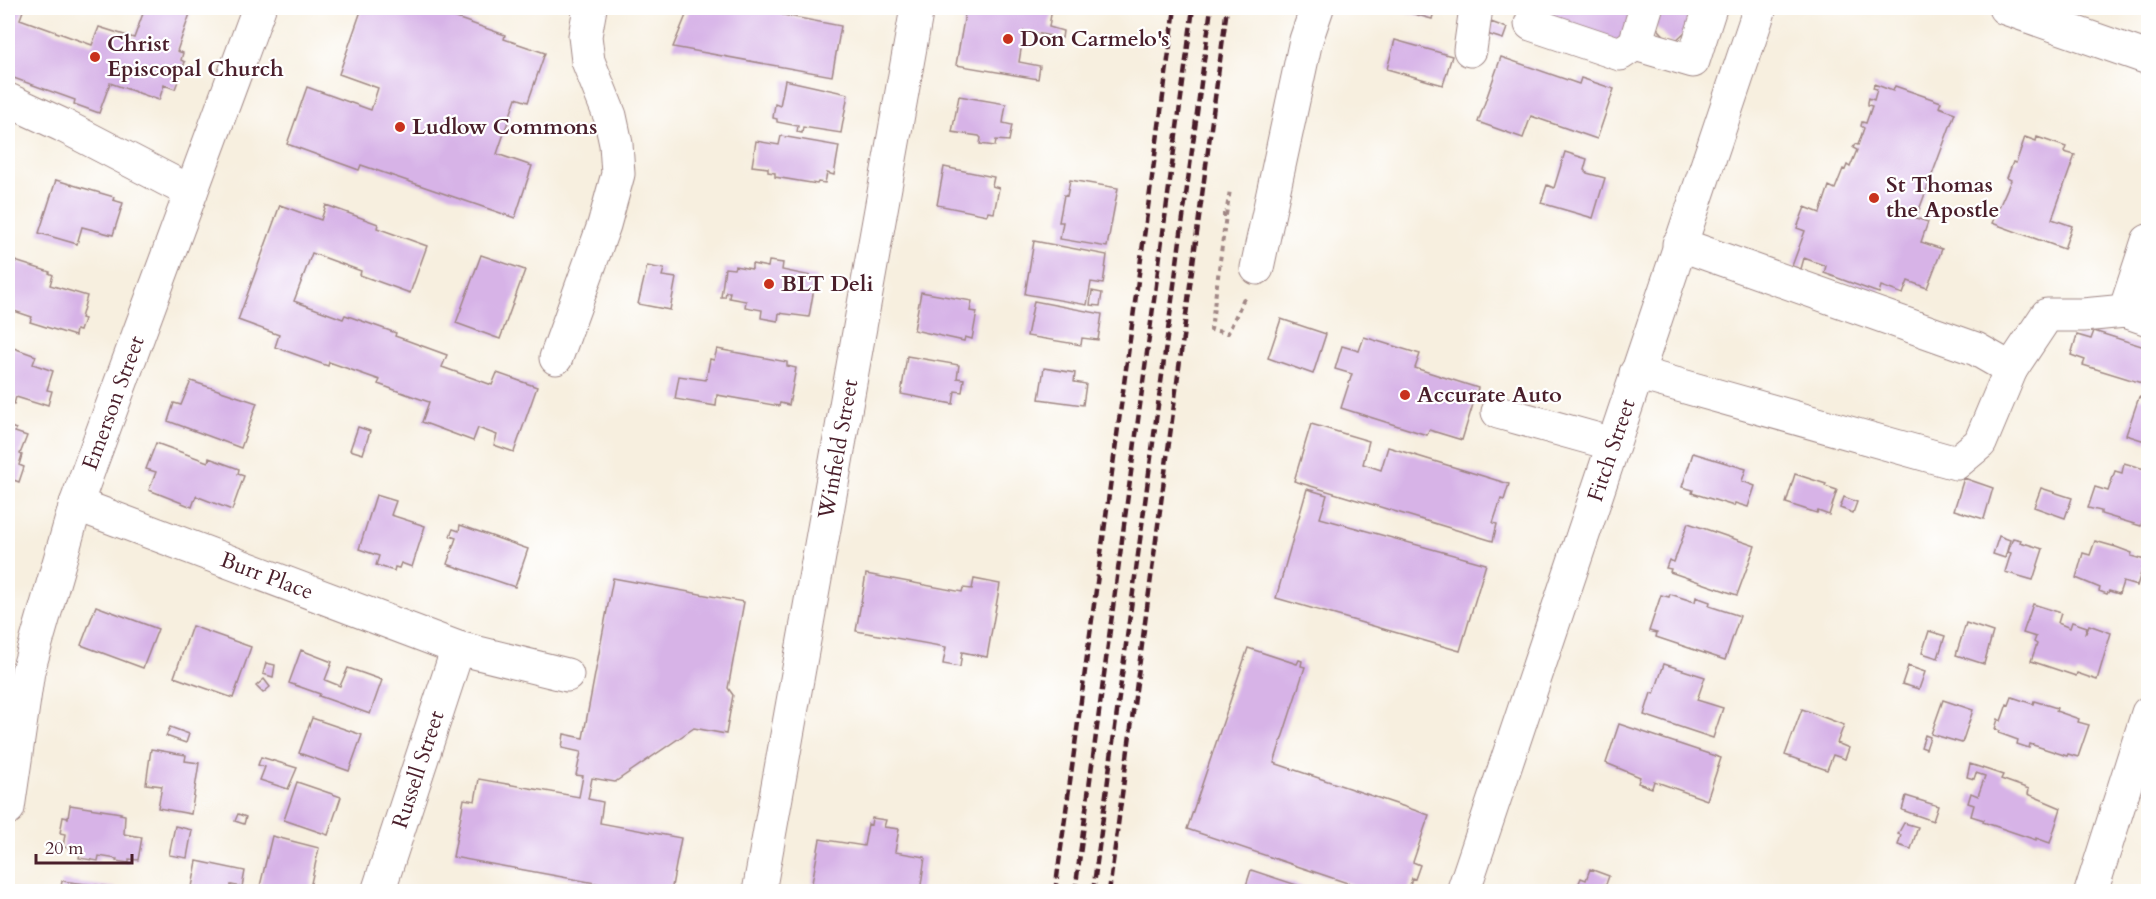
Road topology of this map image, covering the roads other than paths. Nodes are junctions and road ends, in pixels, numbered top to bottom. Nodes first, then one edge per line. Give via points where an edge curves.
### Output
1 (259, 8) edge
2 (590, 8) edge
3 (917, 8) edge
4 (1317, 8) edge
5 (1476, 8) edge
6 (1537, 8) edge
7 (1646, 8) edge
8 (1710, 8) edge
9 (1760, 8) edge
10 (2005, 8) edge
11 (1700, 39) junction
12 (1635, 44) junction
13 (1470, 50) dead end
14 (1744, 54) junction
15 (2148, 58) edge
16 (8, 100) edge
17 (191, 192) junction
18 (2148, 241) edge
19 (1679, 244) junction
20 (1257, 268) dead end
21 (2137, 315) edge
22 (556, 358) dead end
23 (2011, 369) junction
24 (1636, 373) junction
25 (1498, 412) dead end
26 (1612, 444) junction
27 (76, 504) junction
28 (458, 648) junction
29 (567, 675) dead end
30 (2148, 713) edge
31 (8, 808) edge
32 (378, 891) edge
33 (759, 891) edge
34 (1463, 891) edge
35 (2091, 891) edge

1 - 17 street, Emerson Street
2 - 22 street via 585,36 588,61 610,116 618,174 604,225
3 - 33 street, Winfield Street
4 - 20 street via 1306,40
5 - 13 street
6 - 12 street via 1531,24 1620,54
7 - 12 street
8 - 11 street
9 - 14 street, Fitch Street
10 - 15 street
11 - 12 street via 1693,62
11 - 14 street
14 - 19 street, Fitch Street
16 - 17 street
17 - 27 street, Emerson Street
18 - 21 street
19 - 23 street via 1976,350
19 - 24 street, Fitch Street
21 - 23 street via 2047,315
23 - 24 street via 1980,443 1956,463
24 - 26 street, Fitch Street
25 - 26 street
26 - 34 street, Fitch Street
27 - 28 street, Burr Place
27 - 31 street, Emerson Street via 28,671
28 - 29 street, Burr Place
28 - 32 street, Russell Street
30 - 35 street

